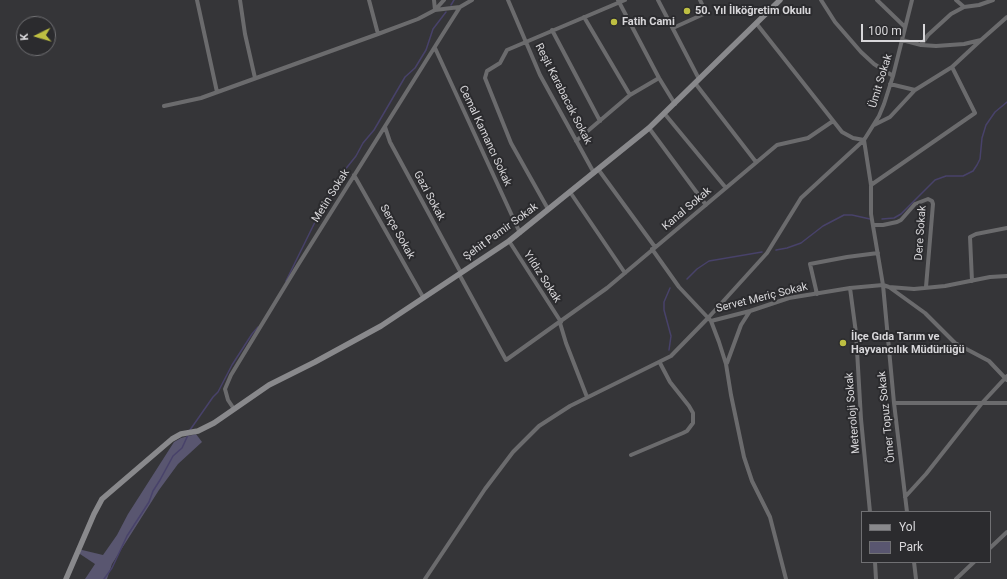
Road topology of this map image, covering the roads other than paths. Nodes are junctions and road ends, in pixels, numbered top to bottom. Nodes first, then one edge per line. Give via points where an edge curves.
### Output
1 (197, 0) edge
2 (240, 0) edge
3 (369, 0) edge
4 (434, 0) edge
5 (444, 0) edge
6 (472, 0) edge
7 (508, 0) edge
8 (625, 0) edge
9 (658, 0) edge
10 (700, 0) edge
11 (780, 0) edge
12 (821, 0) edge
13 (877, 0) edge
14 (912, 0) edge
15 (956, 0) edge
16 (993, 0) edge
17 (619, 1) edge
18 (460, 7) junction
19 (964, 8) junction
20 (435, 10) junction
21 (584, 17) junction
22 (1007, 18) edge
23 (756, 23) junction
24 (905, 27) junction
25 (673, 28) junction
26 (552, 30) junction
27 (378, 34) junction
28 (902, 40) junction
29 (981, 40) junction
30 (526, 41) junction
31 (921, 45) junction
32 (434, 48) junction
33 (952, 67) junction
34 (893, 76) junction
35 (255, 78) junction
36 (659, 78) junction
37 (697, 81) junction
38 (890, 84) junction
39 (915, 90) junction
40 (217, 92) junction
41 (630, 95) junction
42 (674, 104) junction
43 (164, 106) dead end
44 (664, 113) junction
45 (600, 121) junction
46 (833, 121) junction
47 (872, 126) junction
48 (385, 127) junction
49 (649, 128) junction
50 (864, 140) junction
51 (576, 141) junction
52 (756, 162) junction
53 (596, 171) junction
54 (354, 175) junction
55 (871, 186) junction
56 (726, 188) junction
57 (570, 192) junction
58 (706, 205) junction
59 (548, 210) junction
60 (873, 225) junction
61 (1007, 228) edge
62 (520, 232) junction
63 (509, 241) junction
64 (654, 248) junction
65 (878, 253) junction
66 (460, 273) junction
67 (625, 273) junction
68 (1007, 276) edge
69 (972, 281) junction
70 (883, 285) junction
71 (889, 287) junction
72 (850, 288) junction
73 (926, 288) junction
74 (817, 294) junction
75 (424, 297) junction
76 (750, 311) junction
77 (709, 319) junction
78 (560, 322) junction
79 (506, 360) joint
80 (661, 362) junction
81 (726, 364) junction
82 (1006, 379) edge
83 (587, 397) junction
84 (894, 403) junction
85 (982, 403) junction
86 (1007, 403) edge
87 (234, 409) junction
88 (631, 455) dead end
89 (905, 497) junction
90 (870, 511) edge
91 (907, 511) edge
92 (1007, 532) edge
93 (991, 547) edge
94 (875, 563) edge
95 (914, 563) edge
96 (973, 563) edge
97 (66, 579) edge
98 (425, 579) edge
99 (786, 579) edge
100 (876, 579) edge
101 (916, 579) edge
102 (956, 579) edge

1 - 40 street
2 - 35 street
3 - 27 street
4 - 20 street
5 - 20 street
6 - 18 street, Metin Sokak
7 - 30 street, Reşit Karabacak Sokak
8 - 17 street
9 - 25 street
10 - 25 street via 706,13
11 - 23 street, Şehit Pamir Sokak
12 - 34 street via 835,22 861,52
13 - 24 street
14 - 24 street, Ümit Sokak
15 - 19 street
16 - 19 street
17 - 21 street
17 - 36 street
18 - 20 street
18 - 32 street, Metin Sokak
19 - 31 street via 951,14
20 - 27 street
21 - 26 street
21 - 41 street
22 - 29 street
23 - 37 street, Şehit Pamir Sokak
23 - 46 street
24 - 28 street, Ümit Sokak
25 - 37 street
26 - 30 street
26 - 45 street
27 - 35 street
28 - 31 street
28 - 34 street, Ümit Sokak
29 - 31 street via 957,45
29 - 33 street
30 - 51 street, Reşit Karabacak Sokak via 540,75
30 - 59 street via 507,50 500,63 487,71 485,78 511,143
32 - 48 street, Metin Sokak
32 - 62 street, Cemal Kamancı Sokak
33 - 39 street
33 - 55 street via 975,113
34 - 38 street, Ümit Sokak
35 - 40 street
36 - 41 street
36 - 42 street
37 - 42 street, Şehit Pamir Sokak
37 - 52 street
38 - 39 street
38 - 47 street, Ümit Sokak via 879,116
39 - 47 street via 890,117
40 - 43 street
41 - 45 street
42 - 44 street, Şehit Pamir Sokak
44 - 49 street, Şehit Pamir Sokak
44 - 56 street
45 - 51 street
46 - 50 street via 842,132
46 - 52 street, Kanal Sokak via 808,138 777,145
47 - 50 street, Ümit Sokak
48 - 54 street, Metin Sokak
48 - 66 street, Gazi Sokak via 390,142
49 - 53 street, Şehit Pamir Sokak
49 - 58 street
50 - 55 street, Ömer Topuz Sokak
50 - 77 street, Ümit Sokak via 800,198 767,253
51 - 53 street, Reşit Karabacak Sokak
52 - 56 street, Kanal Sokak
53 - 57 street, Şehit Pamir Sokak
53 - 64 street, Reşit Karabacak Sokak
54 - 75 street, Serçe Sokak
54 - 87 street, Metin Sokak via 231,375 225,389
55 - 60 street, Ömer Topuz Sokak
56 - 58 street, Kanal Sokak
57 - 59 street, Şehit Pamir Sokak
57 - 67 street
58 - 64 street, Kanal Sokak
59 - 62 street, Şehit Pamir Sokak
60 - 65 street, Ömer Topuz Sokak
60 - 73 street, Dere Sokak via 897,222 915,204 932,201
61 - 69 street via 970,237
62 - 63 street, Şehit Pamir Sokak
63 - 66 street, Şehit Pamir Sokak
63 - 78 street, Yıldız Sokak
64 - 67 street, Kanal Sokak
64 - 77 street, Reşit Karabacak Sokak via 679,287
65 - 70 street, Ömer Topuz Sokak
65 - 74 street via 810,264
66 - 75 street, Şehit Pamir Sokak
66 - 79 street, Gazi Sokak
67 - 78 street, Kanal Sokak
68 - 69 street, Servet Meriç Sokak
69 - 73 street, Servet Meriç Sokak
70 - 71 street, Servet Meriç Sokak
70 - 72 street, Servet Meriç Sokak
70 - 84 street, Ömer Topuz Sokak
71 - 73 street, Servet Meriç Sokak
71 - 82 street via 925,312 955,343 989,361
72 - 74 street, Servet Meriç Sokak
72 - 90 street, Meteroloji Sokak
74 - 76 street, Servet Meriç Sokak via 789,298
75 - 87 street, Şehit Pamir Sokak via 381,326 269,385
76 - 77 street, Servet Meriç Sokak
76 - 81 street via 741,325
77 - 80 street, Ümit Sokak via 671,356
77 - 81 street
78 - 79 street, Kanal Sokak
78 - 83 street, Yıldız Sokak
80 - 83 street, Ümit Sokak
80 - 88 street via 670,382 693,413 693,423 687,431
81 - 99 street via 744,457 752,481 770,517
82 - 85 street
83 - 98 street, Ümit Sokak via 538,426 513,452 472,507
84 - 85 street
84 - 89 street, Ömer Topuz Sokak
85 - 86 street
85 - 89 street
87 - 97 street, Şehit Pamir Sokak via 198,431 181,434 172,439 102,500
89 - 91 street, Ömer Topuz Sokak
92 - 93 street
94 - 100 street
95 - 101 street
96 - 102 street

